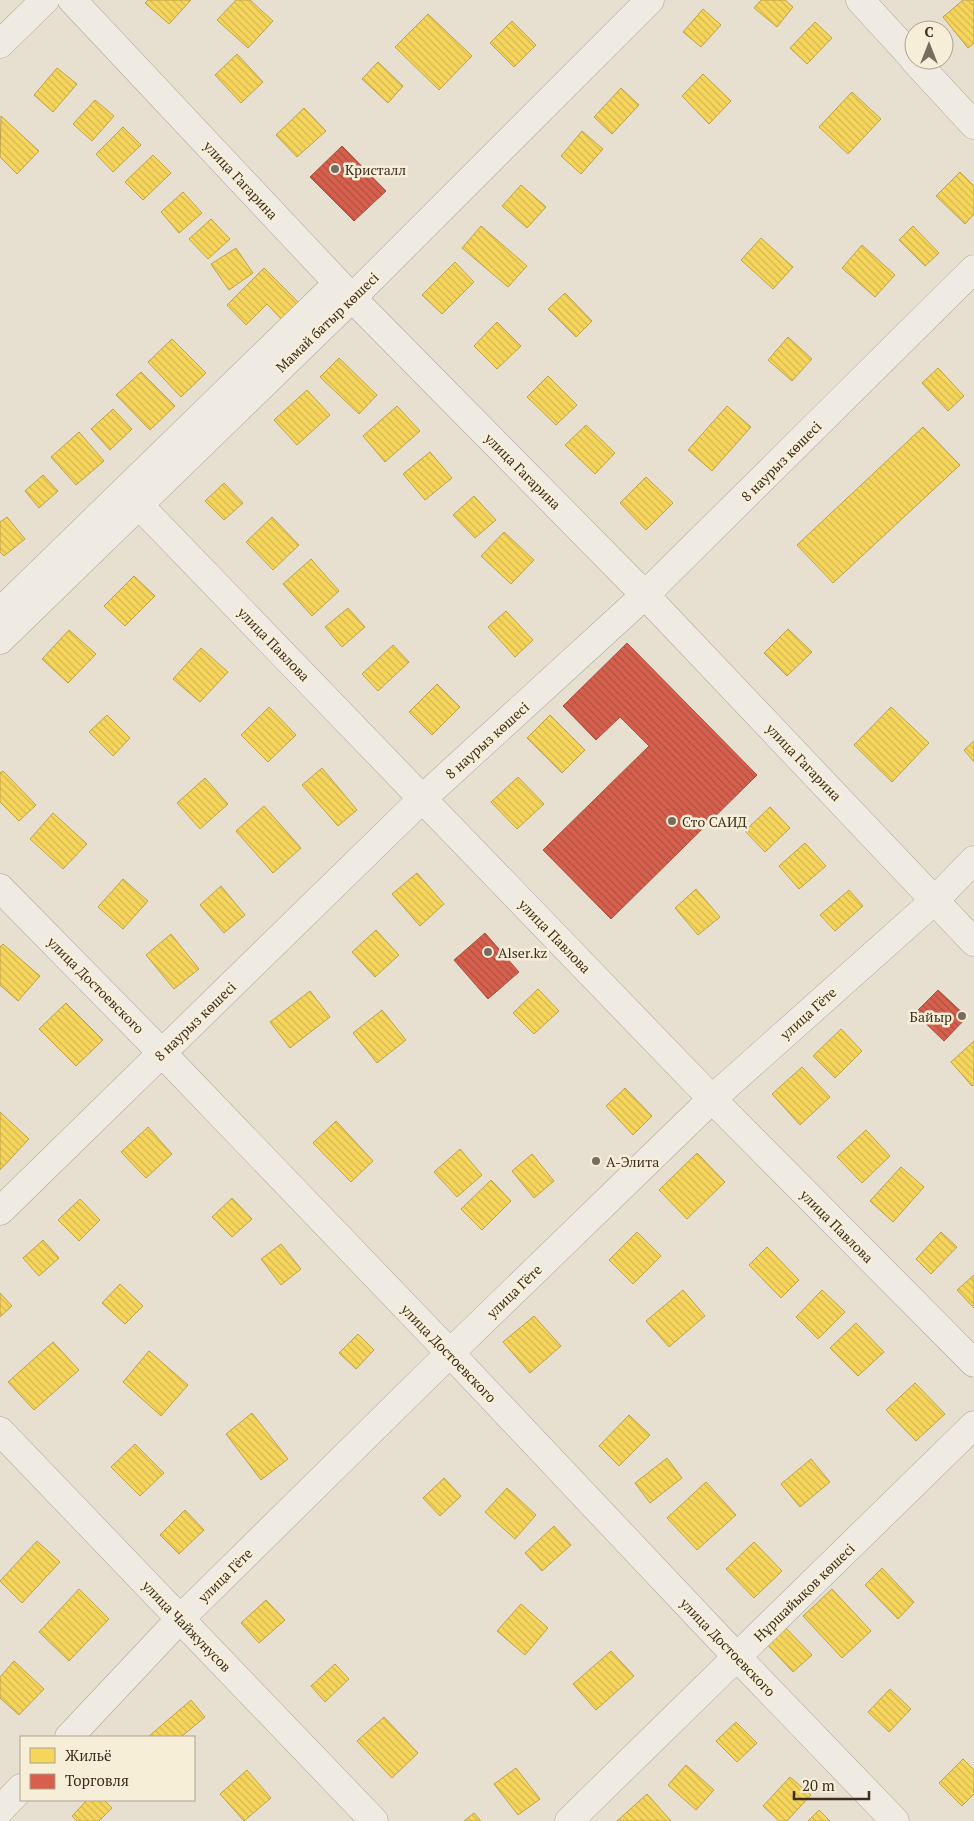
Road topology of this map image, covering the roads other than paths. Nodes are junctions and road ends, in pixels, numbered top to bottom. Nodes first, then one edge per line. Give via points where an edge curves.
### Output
1 (45, 0) edge
2 (72, 0) edge
3 (650, 0) edge
4 (860, 0) edge
5 (0, 44) edge
6 (904, 49) edge
7 (923, 70) edge
8 (974, 125) edge
9 (974, 269) edge
10 (345, 291) junction
11 (139, 505) junction
12 (645, 595) junction
13 (0, 612) edge
14 (0, 640) edge
15 (423, 798) junction
16 (974, 860) edge
17 (0, 888) edge
18 (935, 900) junction
19 (974, 942) edge
20 (162, 1053) junction
21 (712, 1099) junction
22 (0, 1211) edge
23 (450, 1353) junction
24 (974, 1363) edge
25 (974, 1425) edge
26 (0, 1431) edge
27 (180, 1619) junction
28 (737, 1657) junction
29 (70, 1736) edge
30 (20, 1789) edge
31 (0, 1810) edge
32 (374, 1821) edge
33 (569, 1821) edge
34 (895, 1821) edge

1 - 5 street
2 - 10 street, улица Гагарина
3 - 10 street, Мамай батыр көшесі
4 - 6 street
7 - 8 street
9 - 12 street, 8 наурыз көшесі
10 - 11 street, Мамай батыр көшесі
10 - 12 street, улица Гагарина
10 - 13 street, Мамай батыр көшесі
11 - 14 street, Мамай батыр көшесі
11 - 15 street, улица Павлова
12 - 15 street, 8 наурыз көшесі
12 - 18 street, улица Гагарина
15 - 20 street, 8 наурыз көшесі
15 - 21 street, улица Павлова
16 - 18 street, улица Гёте
17 - 20 street, улица Достоевского
18 - 19 street, улица Гагарина
18 - 21 street, улица Гёте
20 - 22 street, 8 наурыз көшесі
20 - 23 street, улица Достоевского
21 - 23 street, улица Гёте
21 - 24 street, улица Павлова
23 - 27 street, улица Гёте
23 - 28 street, улица Достоевского
25 - 28 street, Нұршайықов көшесі
26 - 27 street, улица Чайжунусов
27 - 29 street, улица Гёте
27 - 32 street, улица Чайжунусов
28 - 33 street, Нұршайықов көшесі
28 - 34 street, улица Достоевского
30 - 31 street

